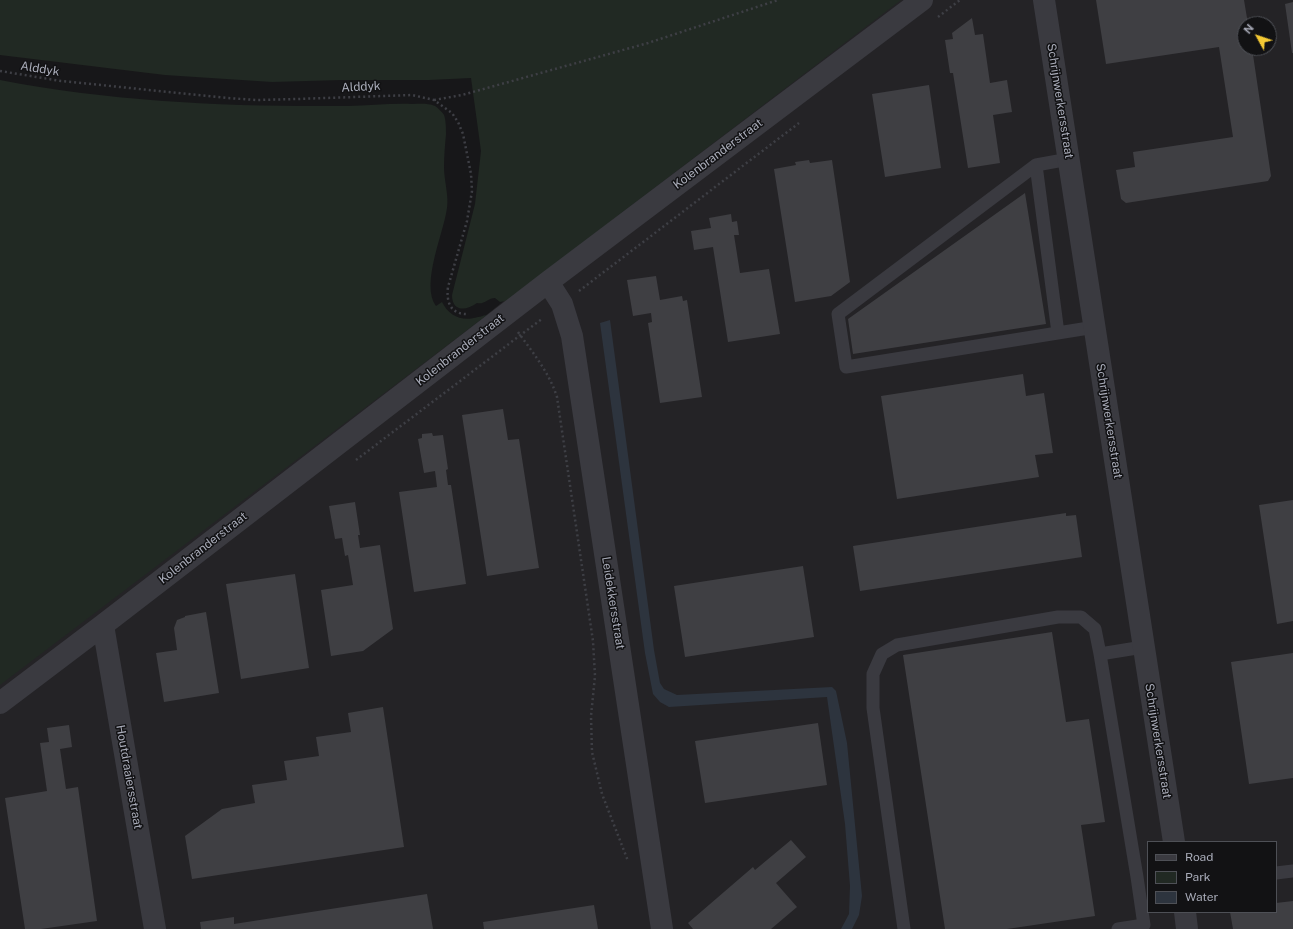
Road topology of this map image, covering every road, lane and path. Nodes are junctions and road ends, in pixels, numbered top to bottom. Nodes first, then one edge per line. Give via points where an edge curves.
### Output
1 (778, 0) edge
2 (922, 0) edge
3 (960, 0) edge
4 (1044, 0) edge
5 (935, 19) dead end
6 (0, 72) edge
7 (434, 100) junction
8 (802, 121) dead end
9 (1069, 159) junction
10 (1036, 165) junction
11 (548, 282) junction
12 (562, 304) junction
13 (475, 312) dead end
14 (505, 315) junction
15 (1095, 327) junction
16 (1058, 333) junction
17 (520, 336) junction
18 (355, 461) dead end
19 (103, 625) junction
20 (1144, 647) junction
21 (1100, 654) junction
22 (0, 702) edge
23 (1174, 841) edge
24 (628, 863) dead end
25 (1293, 870) edge
26 (1277, 873) edge
27 (1142, 875) edge
28 (1184, 913) edge
29 (155, 929) edge
30 (662, 929) edge
31 (904, 929) edge
32 (1118, 929) edge
33 (1187, 929) edge

1 - 7 path via 648,43 462,95
2 - 11 street, Kolenbranderstraat
3 - 5 path
4 - 9 street, Schrijnwerkersstraat
6 - 7 path, Alddyk via 60,81 256,100 412,95
7 - 13 path, Alddyk via 452,113 458,122 472,174 469,209 447,298 453,310 461,314
8 - 12 path
9 - 10 lane
9 - 15 street, Schrijnwerkersstraat
10 - 16 lane
10 - 16 lane via 838,314 846,367
11 - 12 street, Leidekkersstraat
11 - 14 street, Kolenbranderstraat
12 - 17 path
12 - 30 street, Leidekkersstraat via 572,336
14 - 17 path
14 - 19 street, Kolenbranderstraat
15 - 16 lane
15 - 20 street, Schrijnwerkersstraat
17 - 18 path
17 - 24 path via 552,382 557,397 593,641 595,676 591,716 592,752 602,794
19 - 22 street, Kolenbranderstraat
19 - 29 street, Houtdraaiersstraat
20 - 21 lane
20 - 23 street, Schrijnwerkersstraat
21 - 27 lane
21 - 31 lane via 1095,629 1081,617 1058,617 897,645 882,654 873,674 873,708
25 - 26 lane
27 - 32 lane via 1144,925
28 - 33 street

